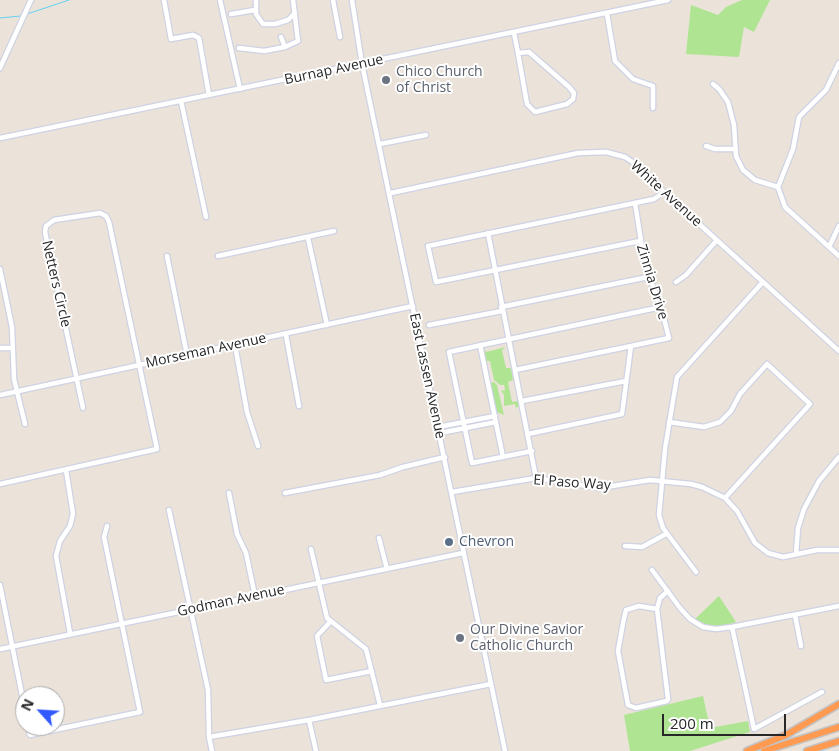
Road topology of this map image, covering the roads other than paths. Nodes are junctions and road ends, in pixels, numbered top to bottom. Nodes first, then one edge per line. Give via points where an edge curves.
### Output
1 (31, 0) edge
2 (164, 0) edge
3 (220, 0) edge
4 (256, 0) edge
5 (293, 0) edge
6 (333, 0) edge
7 (352, 0) edge
8 (668, 0) edge
9 (255, 10) junction
10 (295, 13) junction
11 (231, 14) dead end
12 (607, 14) junction
13 (514, 33) junction
14 (281, 37) dead end
15 (340, 37) dead end
16 (285, 47) junction
17 (239, 48) dead end
18 (518, 54) junction
19 (839, 63) edge
20 (362, 64) junction
21 (0, 68) edge
22 (713, 84) dead end
23 (240, 90) junction
24 (210, 95) junction
25 (181, 101) junction
26 (653, 108) dead end
27 (426, 135) dead end
28 (0, 138) edge
29 (380, 144) junction
30 (706, 146) dead end
31 (735, 149) junction
32 (778, 187) junction
33 (391, 192) junction
34 (664, 192) junction
35 (635, 202) junction
36 (206, 216) dead end
37 (839, 226) edge
38 (334, 231) dead end
39 (488, 233) junction
40 (308, 238) junction
41 (717, 240) junction
42 (640, 241) junction
43 (829, 247) junction
44 (167, 256) dead end
45 (218, 256) dead end
46 (839, 256) edge
47 (0, 269) edge
48 (495, 270) junction
49 (648, 277) junction
50 (676, 282) dead end
51 (762, 283) junction
52 (3, 294) edge
53 (413, 306) junction
54 (661, 307) junction
55 (502, 309) junction
56 (327, 325) junction
57 (429, 325) dead end
58 (286, 335) junction
59 (508, 338) junction
60 (235, 345) junction
61 (480, 345) junction
62 (631, 346) junction
63 (0, 348) edge
64 (11, 348) junction
65 (839, 351) edge
66 (187, 355) junction
67 (138, 366) junction
68 (515, 370) junction
69 (78, 378) junction
70 (626, 381) junction
71 (19, 392) junction
72 (0, 396) edge
73 (522, 401) junction
74 (299, 406) dead end
75 (84, 408) dead end
76 (495, 416) junction
77 (464, 422) junction
78 (496, 422) junction
79 (669, 422) junction
80 (25, 424) dead end
81 (438, 427) junction
82 (465, 428) junction
83 (440, 433) junction
84 (528, 434) junction
85 (258, 446) dead end
86 (532, 451) junction
87 (445, 457) junction
88 (503, 457) junction
89 (839, 457) edge
90 (66, 470) junction
91 (536, 478) junction
92 (662, 480) junction
93 (0, 484) edge
94 (452, 492) junction
95 (229, 493) dead end
96 (285, 493) dead end
97 (725, 498) junction
98 (169, 510) dead end
99 (106, 526) dead end
100 (666, 534) junction
101 (379, 538) dead end
102 (625, 546) dead end
103 (311, 549) dead end
104 (839, 550) edge
105 (463, 553) junction
106 (796, 554) junction
107 (387, 569) junction
108 (652, 570) dead end
109 (696, 572) dead end
110 (318, 582) junction
111 (0, 586) edge
112 (668, 591) junction
113 (255, 596) junction
114 (839, 606) edge
115 (189, 609) junction
116 (657, 609) junction
117 (795, 614) junction
118 (330, 622) junction
119 (122, 624) junction
120 (732, 627) junction
121 (70, 633) junction
122 (801, 646) dead end
123 (12, 647) junction
124 (0, 649) edge
125 (372, 671) junction
126 (491, 684) junction
127 (20, 686) edge
128 (822, 692) dead end
129 (839, 704) edge
130 (380, 705) junction
131 (309, 720) junction
132 (839, 727) edge
133 (65, 728) edge
134 (209, 737) junction
135 (839, 741) edge
136 (212, 751) edge
137 (316, 751) edge
138 (505, 751) edge
139 (747, 751) edge
140 (764, 751) edge
141 (807, 751) edge

1 - 21 street
2 - 24 street via 171,39 193,35 199,38
3 - 23 street
4 - 9 street
5 - 10 street
6 - 15 street
7 - 20 street, East Lassen Avenue
8 - 12 street, Burnap Avenue
9 - 10 street via 262,24 288,20
9 - 11 street
10 - 16 street via 298,41
12 - 13 street, Burnap Avenue
12 - 26 street via 615,61 633,79 654,86
13 - 18 street
13 - 20 street, Burnap Avenue
14 - 16 street
16 - 17 street via 264,51
18 - 18 street via 527,104 535,112 573,100 574,93 569,87 529,52
19 - 32 street via 826,90 799,117 793,149
20 - 23 street, Burnap Avenue
20 - 29 street, East Lassen Avenue
22 - 31 street via 728,102 734,125
23 - 24 street, Burnap Avenue
24 - 25 street, Burnap Avenue
25 - 28 street, Burnap Avenue
25 - 36 street
27 - 29 street
29 - 33 street, East Lassen Avenue
30 - 31 street
31 - 32 street via 739,163 749,176
32 - 43 street via 785,207
33 - 34 street, White Avenue via 595,151 625,157
33 - 53 street, East Lassen Avenue
34 - 35 street via 654,199
34 - 41 street, White Avenue
35 - 39 street
35 - 42 street, Zinnia Drive
37 - 43 street
38 - 40 street
39 - 48 street
39 - 48 street via 428,246 436,282
40 - 45 street
40 - 56 street
41 - 50 street
41 - 51 street, White Avenue
42 - 48 street
42 - 49 street, Zinnia Drive
43 - 46 street
44 - 66 street
47 - 52 street
48 - 55 street
49 - 54 street, Zinnia Drive
49 - 55 street
51 - 65 street, White Avenue
51 - 79 street via 677,377
52 - 64 street via 12,327
53 - 56 street, Morseman Avenue
53 - 81 street, East Lassen Avenue
54 - 59 street
54 - 62 street, Zinnia Drive via 669,338
55 - 57 street
55 - 59 street
56 - 58 street, Morseman Avenue
58 - 60 street, Morseman Avenue
58 - 74 street
59 - 61 street
59 - 68 street
60 - 66 street, Morseman Avenue
60 - 85 street
61 - 76 street
61 - 77 street via 449,352
62 - 68 street
62 - 70 street
63 - 64 street
64 - 71 street via 14,379
66 - 67 street, Morseman Avenue
67 - 69 street, Morseman Avenue
67 - 69 street, Netters Circle via 108,219 97,213 54,220 46,226 45,237
67 - 90 street, Netters Circle via 157,449
68 - 73 street
69 - 71 street, Morseman Avenue
69 - 75 street, Netters Circle
70 - 73 street
70 - 84 street via 622,414
71 - 72 street, Morseman Avenue
71 - 80 street
73 - 84 street
76 - 77 street
76 - 78 street
77 - 81 street
77 - 82 street
78 - 82 street
78 - 88 street
79 - 92 street
79 - 97 street via 704,427 720,422 767,364 810,404
81 - 83 street, East Lassen Avenue
82 - 83 street
82 - 88 street via 472,463
83 - 87 street, East Lassen Avenue
84 - 86 street
86 - 88 street
86 - 91 street
87 - 94 street, East Lassen Avenue
87 - 96 street via 380,475
89 - 106 street via 819,481 804,510 798,528
90 - 93 street
90 - 121 street via 73,514 56,556
91 - 92 street, El Paso Way via 600,488
91 - 94 street, El Paso Way
92 - 97 street, El Paso Way via 702,486
92 - 100 street via 659,515
94 - 105 street, East Lassen Avenue
95 - 113 street
97 - 106 street, El Paso Way via 737,510 760,548 775,556
98 - 115 street
99 - 119 street via 104,537
100 - 102 street via 642,548
100 - 109 street
101 - 107 street
103 - 110 street
104 - 106 street, El Paso Way
105 - 107 street, Godman Avenue
105 - 126 street, East Lassen Avenue
107 - 110 street, Godman Avenue
108 - 112 street
110 - 113 street, Godman Avenue
110 - 118 street
111 - 123 street
112 - 116 street via 660,598
112 - 120 street via 690,619 703,627
113 - 115 street, Godman Avenue
114 - 117 street
115 - 119 street, Godman Avenue
115 - 134 street via 208,690
116 - 116 street via 668,699 636,708 628,705 618,651 622,623 626,610 639,606
117 - 120 street
117 - 122 street
118 - 125 street via 366,649
118 - 125 street via 317,636 326,680
119 - 121 street, Godman Avenue
119 - 133 street via 140,712
120 - 128 street via 754,729
121 - 123 street, Godman Avenue
123 - 124 street, Godman Avenue
123 - 127 street
125 - 130 street
126 - 130 street
126 - 138 street, East Lassen Avenue
129 - 139 highway via 786,734
130 - 131 street
131 - 134 street
131 - 137 street
132 - 140 highway
134 - 136 street
135 - 141 highway

